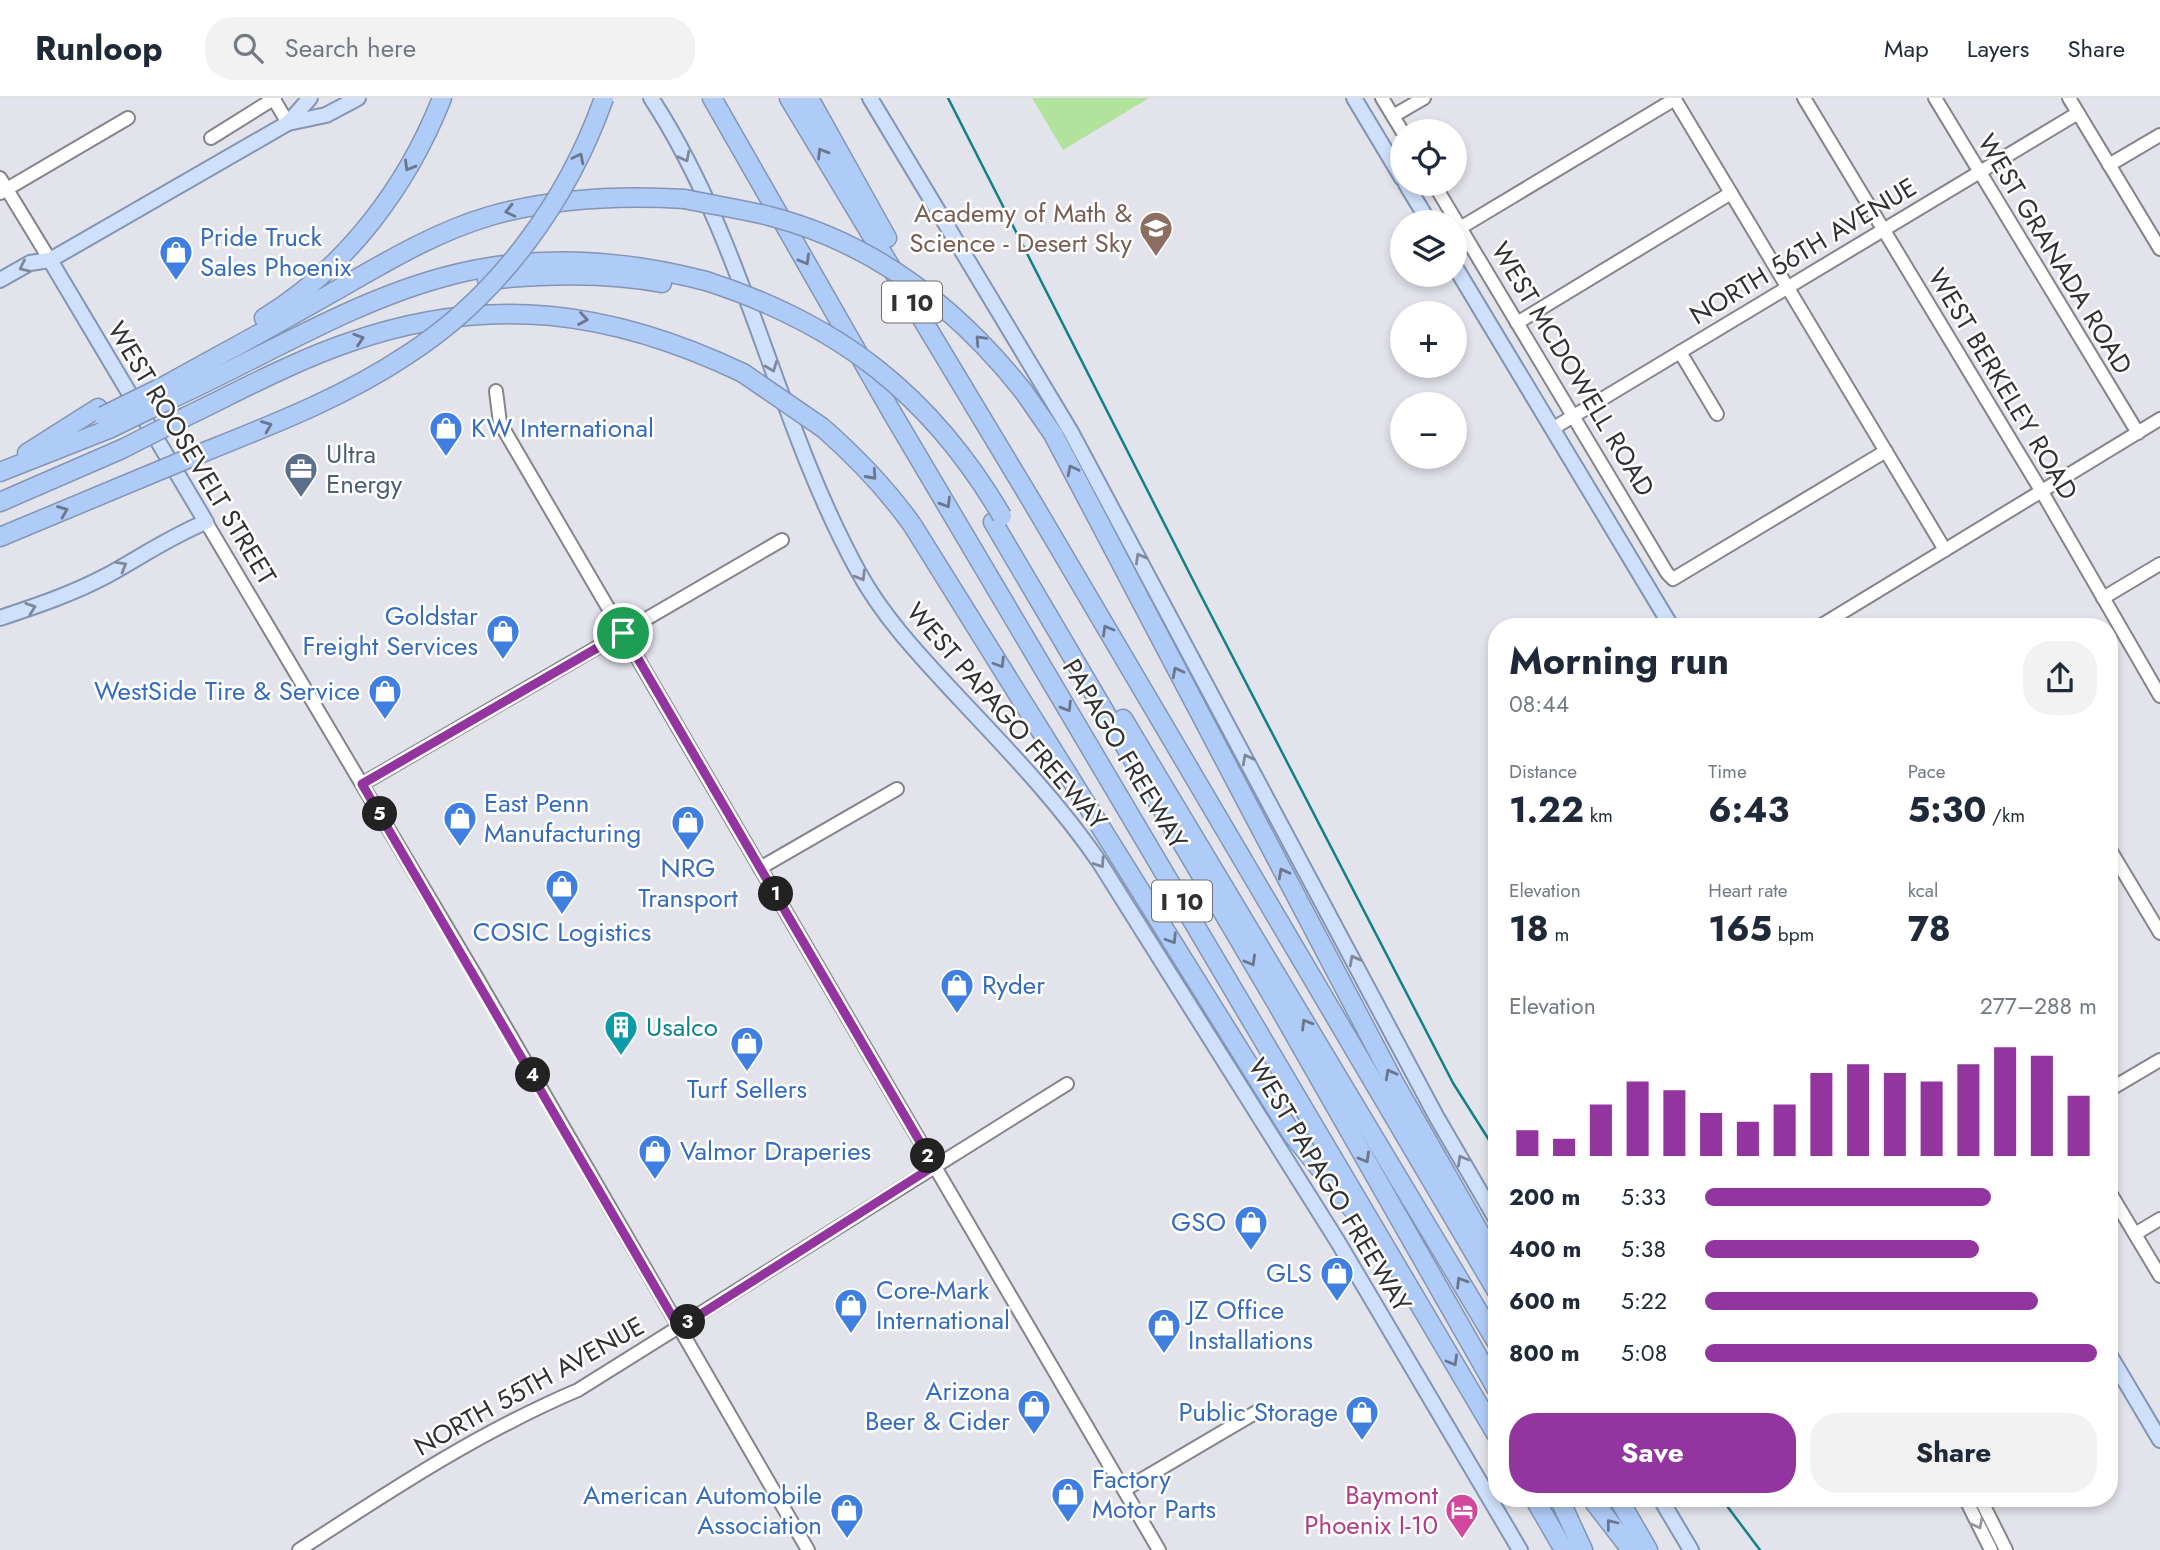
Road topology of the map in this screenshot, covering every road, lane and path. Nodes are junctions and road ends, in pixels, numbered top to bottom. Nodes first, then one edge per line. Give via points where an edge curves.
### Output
1 (274, 98) edge
2 (310, 98) edge
3 (358, 98) edge
4 (442, 98) edge
5 (604, 98) edge
6 (650, 98) edge
7 (701, 98) edge
8 (712, 98) edge
9 (789, 98) edge
10 (809, 98) edge
11 (870, 98) edge
12 (1354, 98) edge
13 (1382, 98) edge
14 (1424, 98) edge
15 (1804, 98) edge
16 (1935, 98) edge
17 (2069, 98) edge
18 (1675, 99) edge
19 (2078, 113) junction
20 (1393, 116) junction
21 (128, 118) dead end
22 (1395, 119) edge
23 (288, 122) junction
24 (2160, 135) edge
25 (211, 138) dead end
26 (1390, 157) edge
27 (747, 158) junction
28 (2109, 165) junction
29 (1979, 172) junction
30 (2, 187) edge
31 (1731, 194) junction
32 (1467, 224) edge
33 (1882, 230) junction
34 (1467, 240) edge
35 (2160, 249) edge
36 (50, 260) junction
37 (0, 280) edge
38 (1467, 287) edge
39 (1788, 288) junction
40 (1517, 323) junction
41 (1680, 352) junction
42 (496, 391) dead end
43 (173, 397) junction
44 (1717, 414) dead end
45 (1573, 416) junction
46 (2160, 419) edge
47 (110, 429) junction
48 (1552, 429) junction
49 (2137, 433) junction
50 (1886, 451) junction
51 (0, 471) edge
52 (2042, 492) junction
53 (2, 502) edge
54 (1034, 505) junction
55 (998, 519) junction
56 (206, 522) junction
57 (0, 537) edge
58 (782, 540) dead end
59 (1945, 550) junction
60 (2160, 564) edge
61 (2103, 598) junction
62 (0, 618) edge
63 (1666, 618) edge
64 (1833, 618) edge
65 (2115, 618) edge
66 (2118, 624) edge
67 (623, 633) junction
68 (2160, 696) edge
69 (362, 784) junction
70 (897, 789) dead end
71 (2118, 862) edge
72 (761, 868) junction
73 (2158, 926) edge
74 (2160, 1060) edge
75 (1067, 1084) dead end
76 (2118, 1085) edge
77 (934, 1166) junction
78 (1488, 1205) edge
79 (2118, 1206) edge
80 (2160, 1219) edge
81 (2135, 1234) junction
82 (1488, 1247) edge
83 (1394, 1260) junction
84 (1488, 1276) edge
85 (2160, 1276) edge
86 (1488, 1327) edge
87 (679, 1328) junction
88 (2118, 1369) edge
89 (1488, 1374) edge
90 (1261, 1410) dead end
91 (1488, 1420) edge
92 (2160, 1440) edge
93 (1124, 1490) junction
94 (1488, 1496) edge
95 (1495, 1507) edge
96 (1539, 1507) edge
97 (1563, 1507) edge
98 (1598, 1507) edge
99 (1623, 1507) edge
100 (1665, 1507) edge
101 (1970, 1507) edge
102 (1984, 1507) edge
103 (299, 1550) edge
104 (808, 1550) edge
105 (1159, 1550) edge
106 (1520, 1550) edge
107 (1564, 1550) edge
108 (1583, 1550) edge
109 (1631, 1550) edge
110 (1648, 1550) edge
111 (1691, 1550) edge
112 (1992, 1550) edge
113 (2006, 1550) edge

1 - 23 street
1 - 25 street
2 - 23 main road
3 - 23 main road via 326,115
4 -> 43 highway via 419,149 373,219 317,281 262,320
57 -> 5 highway, bridge via 331,399 407,355 456,318 521,249 578,160
6 -> 94 main road, WEST PAPAGO FREEWAY via 718,226 824,500 860,575 901,633 1031,773 1100,863 1338,1242
7 - 27 highway
8 - 27 highway, PAPAGO FREEWAY / I 10
54 -> 9 highway, PAPAGO FREEWAY / I 10
10 - 54 highway
78 -> 11 main road via 1436,1116 1072,432
12 - 26 main road
13 - 20 street
14 - 20 street
15 - 33 street, WEST BERKELEY ROAD
16 - 29 street, WEST GRANADA ROAD
17 - 19 street
18 - 31 street
18 - 32 street
19 - 28 street
19 - 29 street, NORTH 56TH AVENUE
20 - 22 street
21 - 30 street
23 - 36 main road
24 - 28 street
27 -> 83 highway, PAPAGO FREEWAY / I 10 via 891,411
28 - 35 street
29 - 33 street, NORTH 56TH AVENUE
29 - 49 street, WEST GRANADA ROAD
30 - 36 street, WEST ROOSEVELT STREET
31 - 39 street
31 - 40 street
33 - 39 street, NORTH 56TH AVENUE
33 - 52 street, WEST BERKELEY ROAD
34 - 40 street, WEST MCDOWELL ROAD
36 -> 37 main road via 30,263
36 - 56 main road, WEST ROOSEVELT STREET
38 - 48 main road, WEST MCDOWELL ROAD
39 - 41 street, NORTH 56TH AVENUE
39 - 50 street
40 - 45 street, WEST MCDOWELL ROAD
41 - 44 street
41 - 45 street, NORTH 56TH AVENUE
42 - 67 street via 500,423
43 - 47 highway, bridge
43 - 47 highway
43 - 55 highway via 355,310 446,276 532,261 652,269 705,286 821,342 888,391 955,463
82 -> 43 highway, bridge via 1395,1084 1054,434 977,336 911,280 850,245 769,215 685,199 572,200 460,226 375,267
43 -> 83 highway, bridge via 408,324 459,316 531,314 590,320 696,351 743,373 823,428 874,476 913,526 1292,1134
45 - 48 street, NORTH 56TH AVENUE
45 - 50 street, WEST MCDOWELL ROAD via 1673,579
46 - 49 street
47 - 51 highway
47 - 53 highway
48 - 63 main road, WEST MCDOWELL ROAD
49 - 52 street
50 - 59 street
52 - 59 street
52 - 61 street, WEST BERKELEY ROAD
84 -> 54 highway, PAPAGO FREEWAY / I 10
86 -> 55 highway
55 -> 89 highway
62 -> 56 main road via 74,591
56 - 69 street, WEST ROOSEVELT STREET
58 - 67 street
59 - 64 street
60 - 61 street
61 - 65 street, WEST BERKELEY ROAD
66 - 68 street, WEST BERKELEY ROAD
67 - 69 street
67 - 72 street
69 - 87 street, WEST ROOSEVELT STREET
70 - 72 street
71 - 73 street
72 - 77 street
74 - 76 street
75 - 77 street, NORTH 55TH AVENUE
77 - 87 street, NORTH 55TH AVENUE
77 - 93 street
79 - 81 street
80 - 81 street
81 - 85 street
83 -> 91 highway, PAPAGO FREEWAY / I 10
87 - 103 street, NORTH 55TH AVENUE via 578,1390 498,1426 441,1459
87 - 104 street, WEST ROOSEVELT STREET
88 - 92 main road
90 - 93 street
93 - 105 street
95 -> 106 main road, WEST PAPAGO FREEWAY
96 - 107 highway
97 - 108 highway
109 -> 98 highway
99 - 110 highway
100 - 111 main road
101 -> 112 street
102 - 113 street

